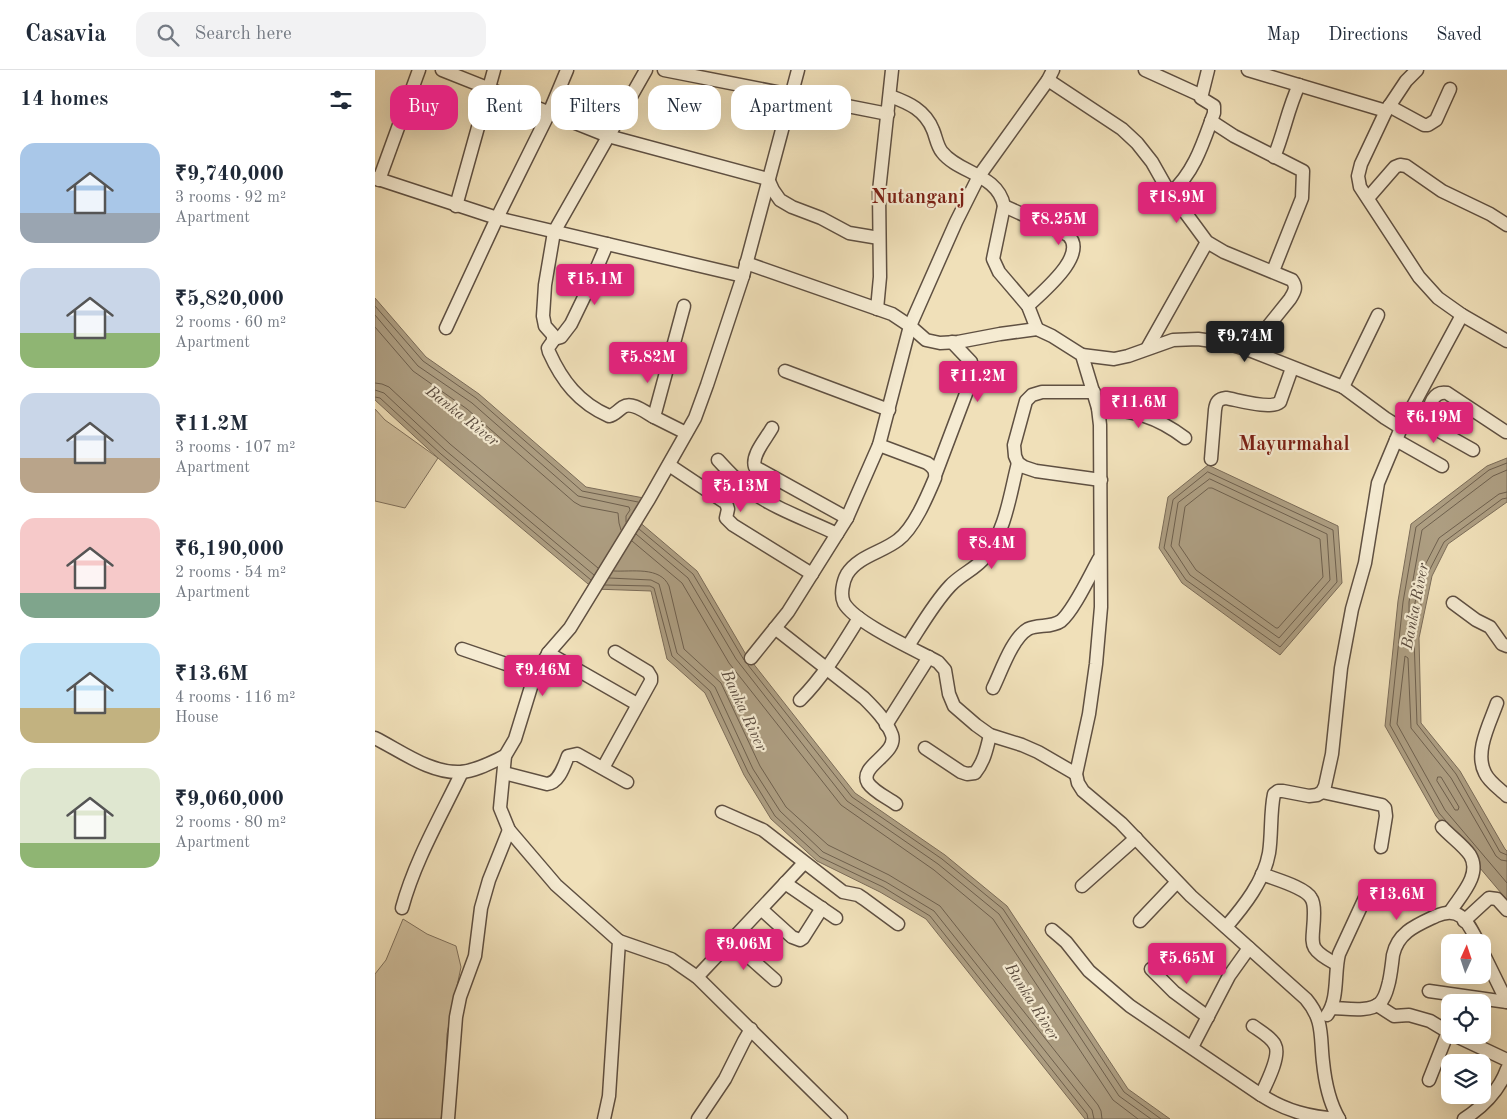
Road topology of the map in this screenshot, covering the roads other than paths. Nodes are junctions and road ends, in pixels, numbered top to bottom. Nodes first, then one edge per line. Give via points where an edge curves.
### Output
1 (419, 70) edge
2 (442, 70) edge
3 (495, 70) edge
4 (567, 70) edge
5 (646, 70) edge
6 (664, 70) edge
7 (798, 70) edge
8 (892, 70) edge
9 (1145, 70) edge
10 (1208, 70) edge
11 (1248, 70) edge
12 (1417, 70) edge
13 (1051, 75) edge
14 (478, 85) edge
15 (489, 85) edge
16 (740, 85) edge
17 (794, 85) edge
18 (1299, 85) junction
19 (1450, 89) dead end
20 (1200, 95) junction
21 (890, 96) junction
22 (851, 107) edge
23 (1388, 108) junction
24 (541, 110) edge
25 (549, 113) junction
26 (888, 114) junction
27 (1211, 121) junction
28 (477, 130) edge
29 (781, 130) edge
30 (608, 136) junction
31 (1274, 157) junction
32 (979, 176) junction
33 (377, 179) edge
34 (768, 179) junction
35 (1171, 193) junction
36 (1368, 198) junction
37 (456, 206) junction
38 (1005, 206) junction
39 (497, 218) junction
40 (1507, 225) edge
41 (554, 232) junction
42 (879, 238) junction
43 (1207, 242) junction
44 (607, 244) junction
45 (744, 270) junction
46 (1273, 271) junction
47 (683, 306) dead end
48 (1028, 306) junction
49 (877, 309) junction
50 (1378, 315) dead end
51 (1462, 315) junction
52 (910, 326) junction
53 (447, 328) dead end
54 (1037, 329) junction
55 (554, 339) junction
56 (1507, 341) edge
57 (953, 342) junction
58 (1148, 347) junction
59 (1249, 350) junction
60 (1082, 355) junction
61 (1292, 368) junction
62 (785, 371) dead end
63 (1343, 388) junction
64 (1094, 392) junction
65 (1098, 408) junction
66 (889, 410) junction
67 (1409, 414) junction
68 (654, 416) junction
69 (1426, 423) junction
70 (772, 428) dead end
71 (1506, 432) edge
72 (686, 433) junction
73 (1399, 434) junction
74 (1185, 438) dead end
75 (879, 445) junction
76 (1473, 450) dead end
77 (1211, 459) dead end
78 (718, 460) dead end
79 (1018, 463) junction
80 (669, 464) junction
81 (1443, 466) dead end
82 (935, 473) junction
83 (1101, 480) junction
84 (847, 518) junction
85 (837, 534) junction
86 (1100, 557) junction
87 (812, 574) junction
88 (1453, 603) dead end
89 (859, 618) junction
90 (775, 628) junction
91 (908, 646) junction
92 (1507, 646) edge
93 (462, 649) dead end
94 (615, 652) dead end
95 (549, 653) junction
96 (929, 657) junction
97 (751, 658) dead end
98 (827, 669) junction
99 (535, 674) junction
100 (993, 688) dead end
101 (800, 700) dead end
102 (1497, 703) dead end
103 (637, 704) junction
104 (886, 725) junction
105 (990, 734) junction
106 (375, 738) edge
107 (925, 748) dead end
108 (505, 756) junction
109 (603, 768) junction
110 (462, 772) junction
111 (503, 773) junction
112 (1076, 774) junction
113 (627, 782) dead end
114 (1322, 792) junction
115 (1507, 796) edge
116 (896, 804) dead end
117 (722, 812) dead end
118 (1442, 827) dead end
119 (509, 830) junction
120 (1136, 838) junction
121 (1381, 847) dead end
122 (804, 862) junction
123 (1262, 874) junction
124 (1177, 882) junction
125 (785, 883) junction
126 (1082, 886) dead end
127 (1370, 887) dead end
128 (402, 908) dead end
129 (822, 908) junction
130 (761, 909) junction
131 (1507, 910) edge
132 (1450, 912) junction
133 (836, 918) dead end
134 (1139, 921) dead end
135 (1464, 921) junction
136 (898, 924) dead end
137 (1226, 927) junction
138 (1052, 930) dead end
139 (1473, 934) edge
140 (619, 941) junction
141 (731, 941) junction
142 (1249, 948) junction
143 (1336, 964) junction
144 (1151, 969) dead end
145 (1491, 969) edge
146 (697, 977) junction
147 (775, 980) dead end
148 (1429, 991) dead end
149 (1507, 1002) edge
150 (1377, 1006) junction
151 (1331, 1008) junction
152 (1208, 1017) junction
153 (1320, 1022) junction
154 (1253, 1026) dead end
155 (1441, 1027) edge
156 (751, 1029) junction
157 (1446, 1044) edge
158 (1474, 1044) edge
159 (1192, 1046) junction
160 (1507, 1060) edge
161 (1507, 1069) edge
162 (1429, 1080) dead end
163 (1261, 1095) junction
164 (448, 1119) edge
165 (604, 1119) edge
166 (698, 1119) edge
167 (841, 1119) edge
168 (1339, 1119) edge
169 (1464, 1119) edge

1 - 33 street
2 - 14 street
3 - 15 street
4 - 25 street
5 - 30 street
6 - 16 street
7 - 17 street
8 - 21 street
9 - 20 street
10 - 20 street
11 - 18 street
12 - 23 street via 1405,81
13 - 32 street
13 - 35 street via 1137,143
18 - 23 street
18 - 31 street
19 - 23 street via 1436,120 1428,125
20 - 27 street via 1202,101 1214,106
21 - 26 street
21 - 32 street via 921,110 933,128 941,152
22 - 26 street
23 - 36 street via 1358,176 1360,187
24 - 25 street
25 - 30 street
25 - 39 street
26 - 42 street via 879,191
27 - 31 street
27 - 35 street via 1193,168
28 - 37 street
29 - 34 street
30 - 34 street
30 - 41 street
31 - 46 street via 1301,168 1304,173 1302,198
32 - 38 street via 999,191
32 - 52 street
33 - 37 street
34 - 42 street via 780,200 849,233
34 - 45 street
35 - 43 street
36 - 40 street via 1395,167 1406,166 1442,191
36 - 51 street via 1419,277 1438,298
37 - 39 street
38 - 48 street via 993,258 999,272
38 - 48 street via 1073,239 1069,262
39 - 41 street
39 - 53 street
41 - 44 street
41 - 55 street via 543,316 545,326
42 - 49 street
43 - 46 street
43 - 58 street
44 - 45 street
44 - 55 street via 571,324 561,337
45 - 49 street
45 - 72 street via 707,385
46 - 59 street via 1292,280 1295,290
47 - 68 street
48 - 54 street
49 - 52 street
50 - 63 street
51 - 56 street
51 - 67 street
52 - 57 street via 927,340
52 - 66 street
54 - 57 street
54 - 60 street
55 - 68 street via 549,352 562,377 580,398 609,416 630,405
57 - 82 street via 971,362 973,374
58 - 59 street via 1173,340 1199,339
58 - 60 street via 1114,358
59 - 61 street
60 - 64 street
61 - 63 street
61 - 77 street via 1277,404 1219,399 1215,410
62 - 66 street
63 - 73 street via 1385,418
64 - 65 street
64 - 79 street via 1042,392 1032,395 1026,401 1014,445
65 - 74 street via 1157,420
65 - 83 street
66 - 75 street
67 - 69 street
67 - 73 street
68 - 72 street
69 - 71 street via 1433,398 1442,392
69 - 76 street
70 - 84 street via 755,456 755,467
72 - 80 street
73 - 81 street
73 - 114 street via 1377,482 1365,563 1341,668 1332,754
75 - 82 street via 927,462
75 - 84 street
78 - 85 street via 750,491
79 - 83 street via 1036,471
79 - 91 street via 1004,520 995,540 976,566 949,586
80 - 87 street via 724,501 728,506 726,518 733,525
80 - 95 street via 570,628
82 - 89 street via 912,524 899,540 847,573 843,602
83 - 86 street
84 - 85 street
85 - 87 street
86 - 100 street via 1072,607 1061,620 1053,625 1029,628 1021,634
86 - 112 street via 1101,607 1096,664
87 - 90 street
88 - 92 street via 1490,626 1502,644
89 - 91 street
89 - 98 street
90 - 97 street
90 - 98 street
91 - 96 street
93 - 99 street
94 - 103 street via 651,676 649,686
95 - 99 street
95 - 103 street
96 - 104 street
96 - 105 street via 945,670 954,706
98 - 101 street
98 - 104 street via 864,698
99 - 108 street via 515,739
102 - 115 street via 1484,740 1481,764 1485,774
103 - 109 street
104 - 116 street via 893,736 892,743 866,776 872,787
105 - 107 street via 985,754 975,773 961,772
105 - 112 street via 1038,752
106 - 110 street via 437,770
108 - 110 street
108 - 111 street
109 - 111 street via 572,754 552,784
109 - 113 street
110 - 128 street via 415,868
111 - 119 street via 500,808
112 - 120 street via 1083,791
114 - 121 street via 1382,805 1386,816
114 - 123 street via 1317,796 1283,791 1274,794 1269,854
117 - 122 street via 763,830
118 - 132 street via 1470,856 1473,864 1471,880
119 - 140 street via 556,884
119 - 164 street via 489,880 481,908 475,956 460,997
120 - 124 street
120 - 126 street
122 - 125 street
122 - 136 street via 843,892 864,899
123 - 137 street
123 - 143 street via 1311,897 1314,906 1313,946
124 - 134 street
124 - 137 street
125 - 129 street
125 - 130 street
127 - 143 street
129 - 130 street via 800,940 792,937
129 - 133 street
130 - 141 street
131 - 135 street via 1497,899 1489,898
132 - 135 street
132 - 150 street via 1414,926 1397,942 1386,994
135 - 139 street
137 - 142 street
138 - 159 street via 1105,985 1165,1031
140 - 146 street via 671,959
140 - 165 street via 609,1096
141 - 146 street
141 - 147 street
142 - 152 street via 1229,976
142 - 153 street via 1306,1000
143 - 151 street
144 - 152 street via 1174,992
145 - 149 street
146 - 156 street
148 - 149 street
150 - 151 street
150 - 155 street via 1394,1016 1409,1015
151 - 153 street
152 - 159 street
153 - 168 street via 1327,1086
154 - 163 street via 1270,1039 1276,1050
156 - 166 street
156 - 167 street
157 - 162 street
158 - 160 street
159 - 163 street
161 - 169 street via 1490,1099
163 - 168 street via 1278,1106 1318,1118

